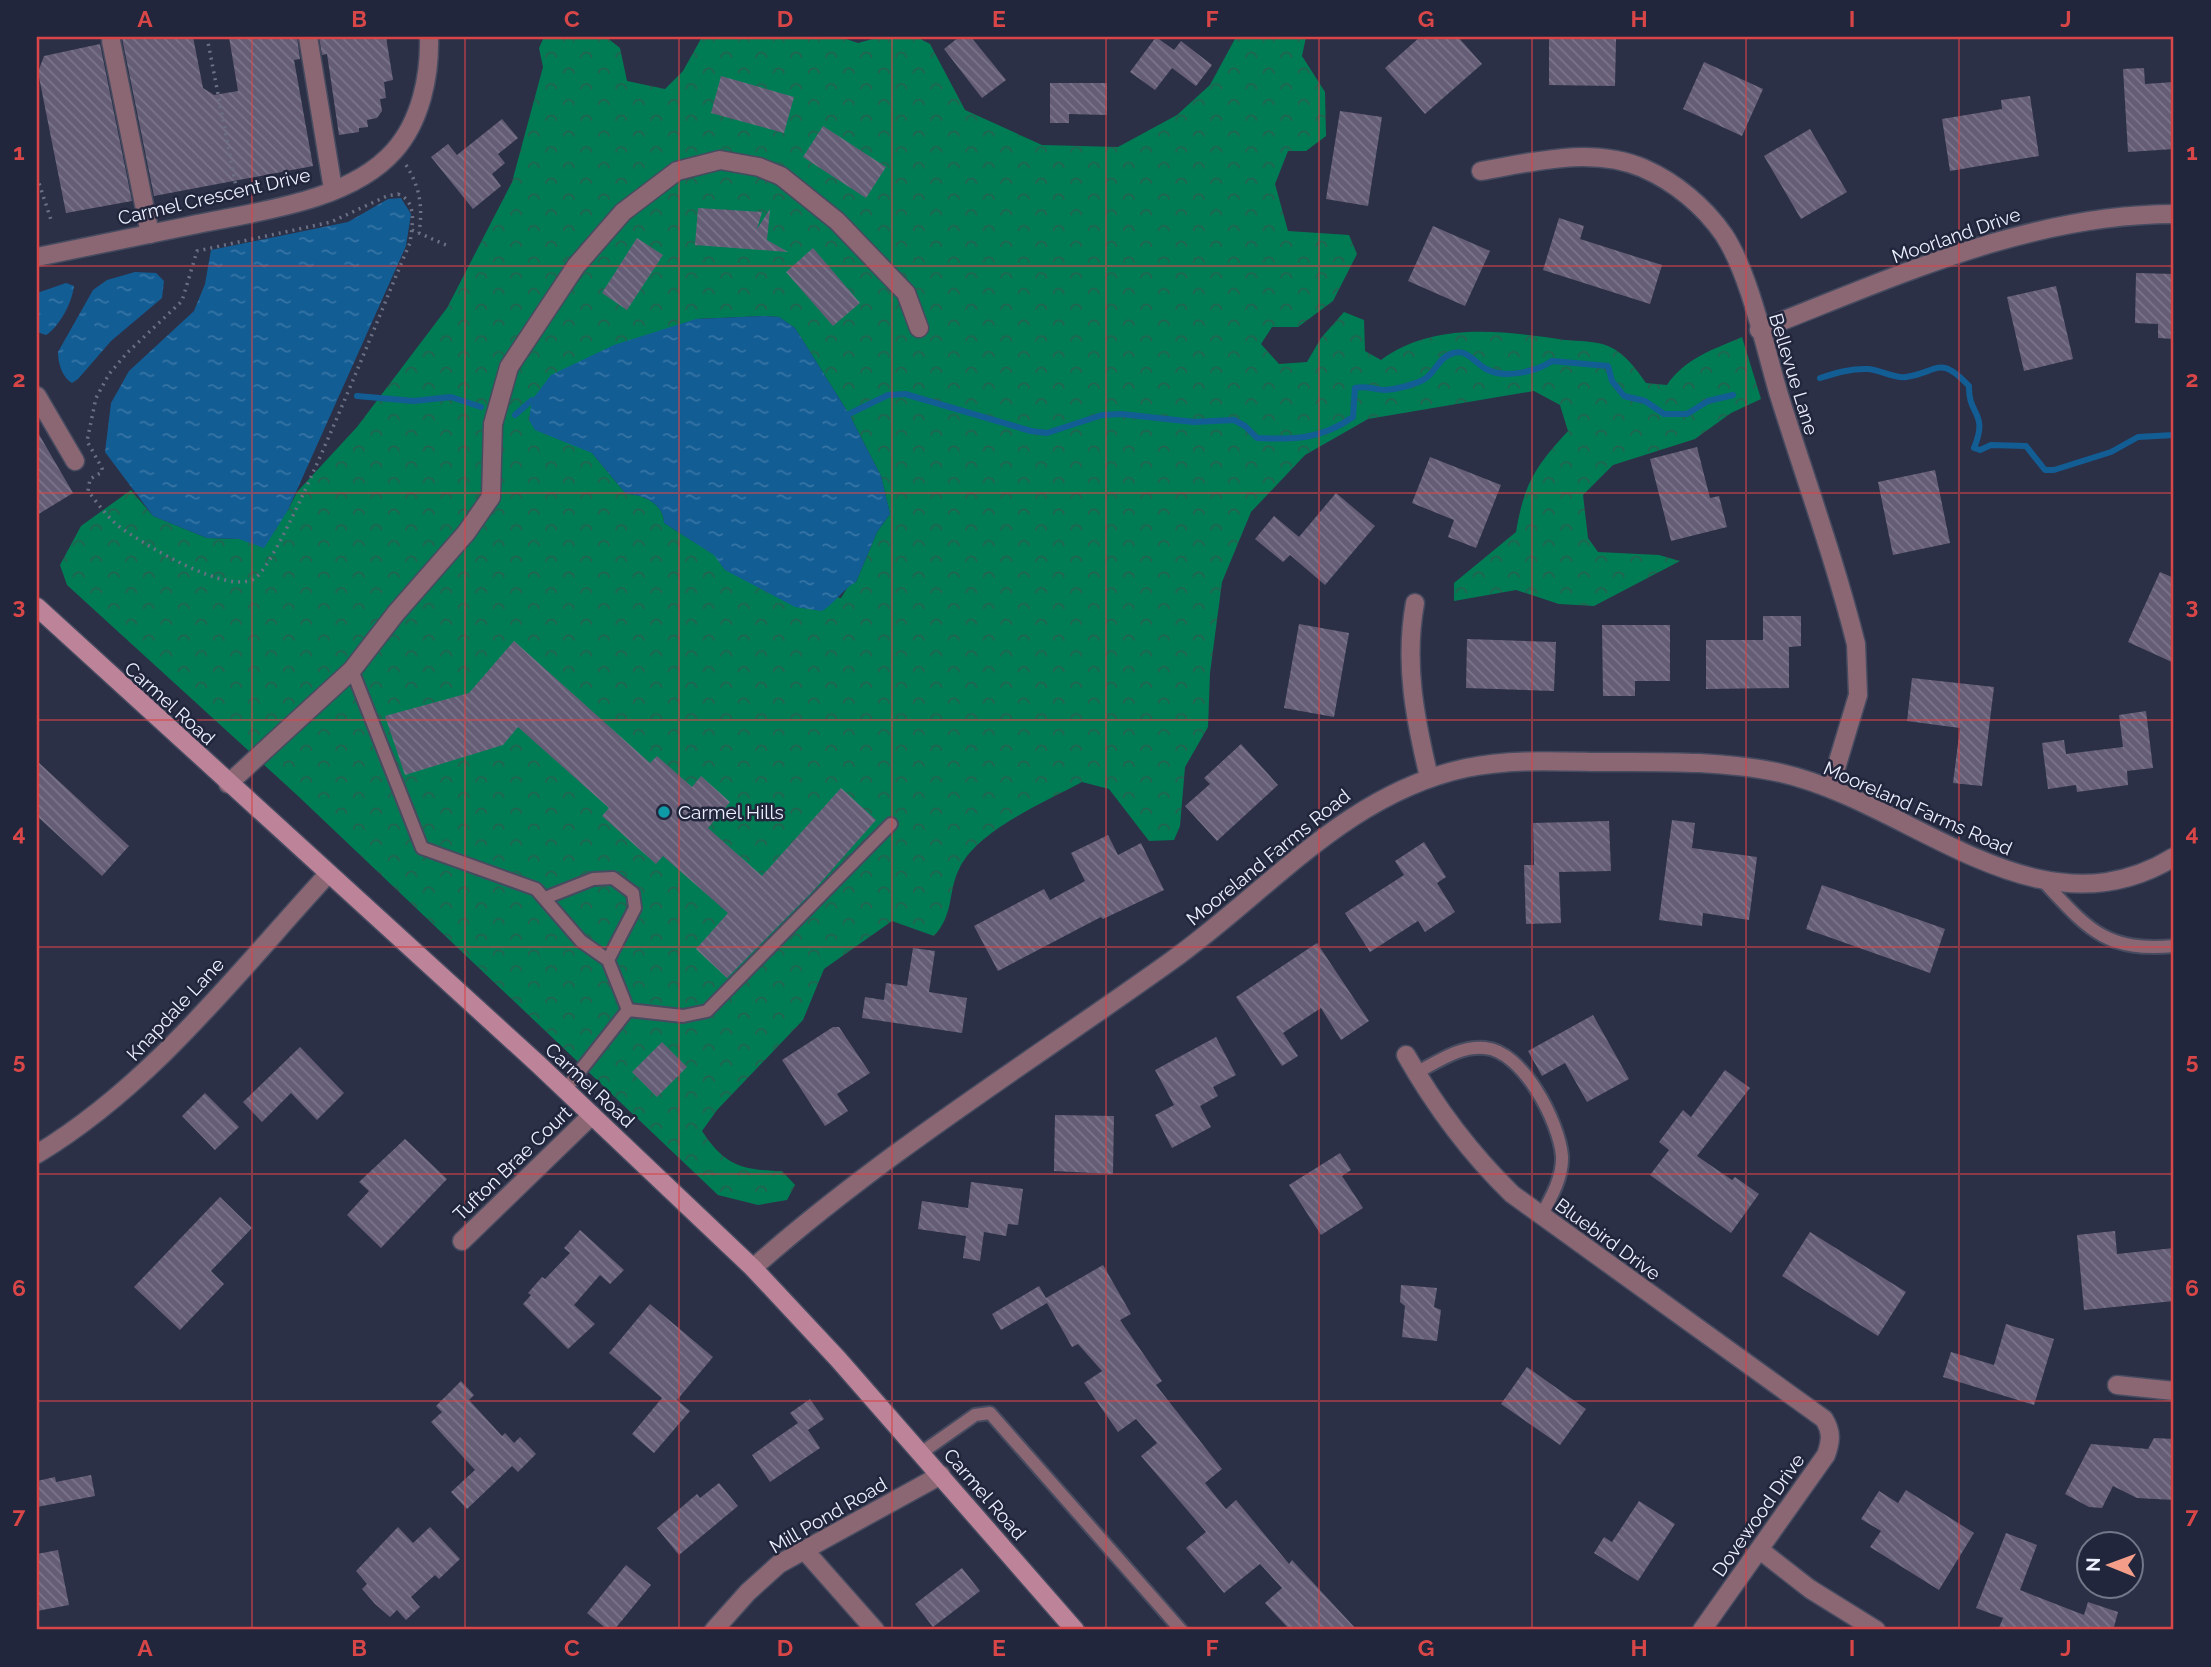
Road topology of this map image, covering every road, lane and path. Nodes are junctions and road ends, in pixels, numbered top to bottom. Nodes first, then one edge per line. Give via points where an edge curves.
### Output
1 (207, 37) edge
2 (308, 37) edge
3 (429, 37) edge
4 (111, 41) dead end
5 (405, 162) dead end
6 (1481, 171) dead end
7 (37, 177) edge
8 (236, 187) dead end
9 (333, 189) junction
10 (2174, 214) edge
11 (52, 223) dead end
12 (412, 230) junction
13 (419, 233) junction
14 (150, 234) junction
15 (446, 245) dead end
16 (37, 257) edge
17 (919, 328) dead end
18 (1759, 330) junction
19 (37, 396) edge
20 (75, 461) dead end
21 (1415, 603) dead end
22 (37, 607) edge
23 (352, 670) junction
24 (1429, 777) junction
25 (228, 784) junction
26 (1830, 788) junction
27 (891, 824) dead end
28 (2173, 860) edge
29 (328, 874) junction
30 (2043, 882) junction
31 (545, 898) junction
32 (2174, 946) edge
33 (608, 960) junction
34 (628, 1010) junction
35 (1406, 1055) dead end
36 (1416, 1073) junction
37 (565, 1090) junction
38 (592, 1115) junction
39 (37, 1154) edge
40 (1541, 1216) junction
41 (462, 1241) dead end
42 (753, 1268) junction
43 (2117, 1385) dead end
44 (2174, 1391) edge
45 (1824, 1419) joint
46 (921, 1453) junction
47 (940, 1475) junction
48 (1760, 1550) junction
49 (806, 1552) junction
50 (714, 1630) edge
51 (875, 1630) edge
52 (1075, 1630) edge
53 (1181, 1630) edge
54 (1702, 1630) edge
55 (1876, 1630) edge

1 - 8 path
2 - 9 street
3 - 9 street, Carmel Crescent Drive via 430,68 416,114 395,150 364,176
4 - 14 street
5 - 13 path via 419,191
6 - 18 street, Bellevue Lane via 1585,156 1614,159 1664,179 1691,198 1724,235 1737,260
7 - 11 path
9 - 14 street, Carmel Crescent Drive via 305,201
10 - 18 street, Moorland Drive via 2088,220 2020,234
12 - 12 path via 311,476 257,578 242,584 212,578 124,530 106,513 87,484 102,472 87,441 96,398 127,353 182,301 197,251 331,222 398,194 406,197 411,207
12 - 13 path
13 - 15 path
14 - 16 street, Carmel Crescent Drive
17 - 23 street via 906,293 836,220 781,176 720,160 677,171 622,212 542,314 509,367 493,424 491,497
18 - 26 street, Bellevue Lane via 1856,644 1858,695
19 - 20 street
21 - 24 street via 1412,699
22 - 25 main road, Carmel Road
23 - 25 street
23 - 31 lane via 422,848 536,889
24 - 26 street, Mooreland Farms Road via 1480,765 1530,761 1684,762 1730,764
24 - 42 street, Mooreland Farms Road via 1390,793 1335,827 1189,947 858,1180
25 - 29 main road, Carmel Road
26 - 30 street, Mooreland Farms Road via 2015,875
27 - 34 lane via 707,1011 683,1016
28 - 30 street, Mooreland Farms Road via 2130,879 2096,885
29 - 37 main road, Carmel Road
29 - 39 street, Knapdale Lane via 156,1062 120,1095
30 - 32 lane via 2099,936 2145,948
31 - 33 lane via 581,941
31 - 33 lane via 570,886 613,878 633,893 635,908
33 - 34 lane
34 - 37 lane
35 - 36 street, Bluebird Drive
36 - 40 street, Bluebird Drive via 1474,1157
36 - 40 lane via 1461,1049 1485,1048 1500,1051 1522,1073 1550,1110 1562,1157 1557,1186
37 - 38 main road, Carmel Road
38 - 41 street, Tufton Brae Court
38 - 42 main road, Carmel Road
40 - 45 street, Bluebird Drive
42 - 46 main road, Carmel Road
43 - 44 street
45 - 48 street, Dovewood Drive via 1830,1429 1826,1455
46 - 47 main road, Carmel Road
46 - 53 lane via 975,1415 990,1413
47 - 49 street, Mill Pond Road
47 - 52 main road, Carmel Road
48 - 54 street, Dovewood Drive
48 - 55 street via 1810,1589
49 - 50 street, Mill Pond Road via 779,1564
49 - 51 street

